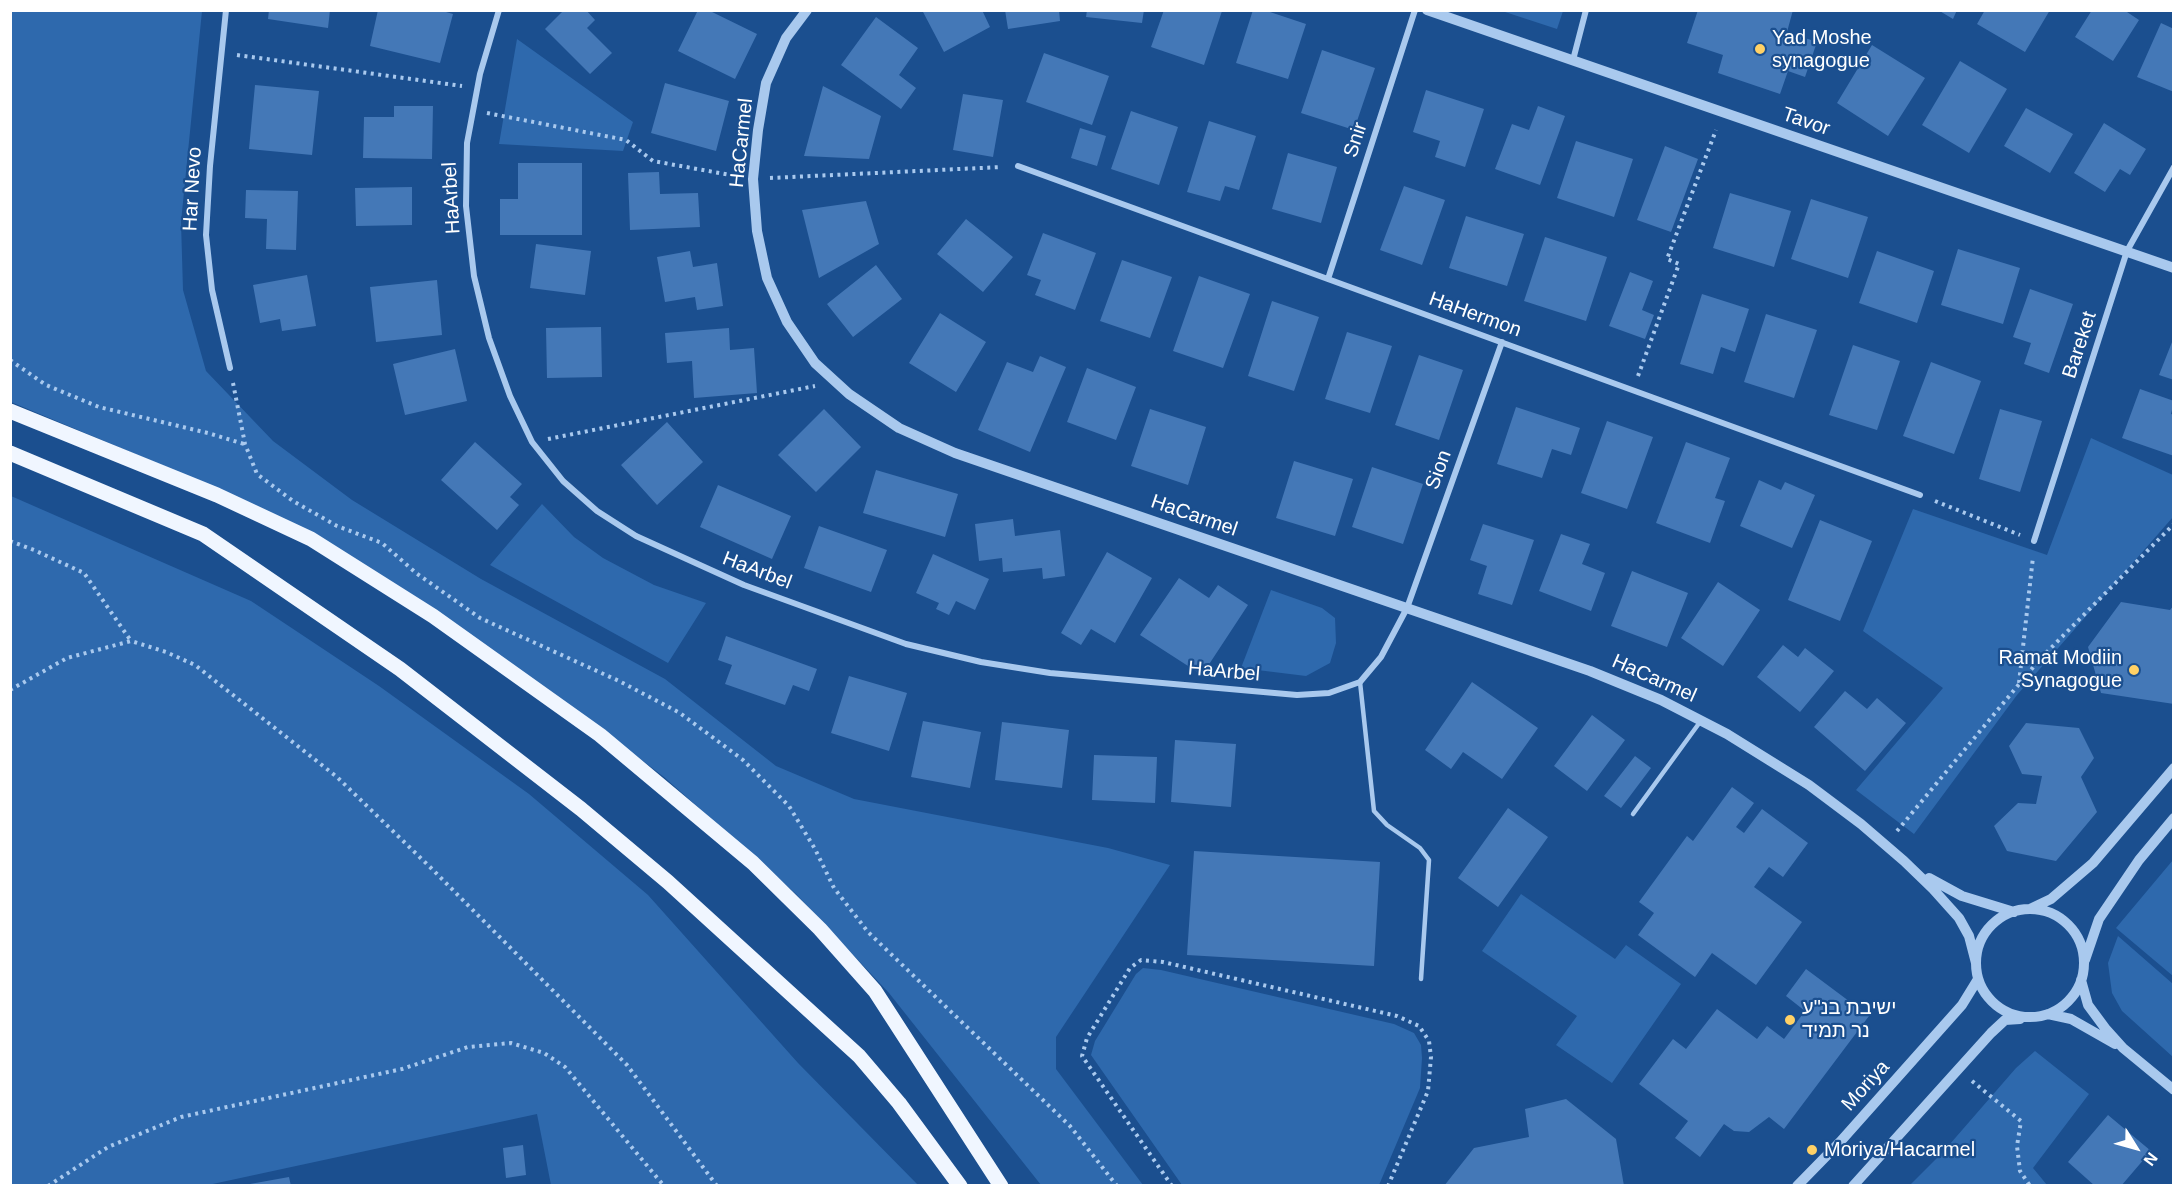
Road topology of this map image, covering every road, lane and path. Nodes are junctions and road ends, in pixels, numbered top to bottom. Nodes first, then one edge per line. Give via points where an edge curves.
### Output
1 (226, 10) edge
2 (500, 10) edge
3 (807, 10) edge
4 (1415, 10) edge
5 (1427, 10) edge
6 (1586, 10) edge
7 (222, 53) junction
8 (1573, 60) junction
9 (477, 88) junction
10 (473, 110) junction
11 (1723, 112) junction
12 (1018, 166) joint
13 (2174, 167) edge
14 (753, 179) junction
15 (2127, 251) junction
16 (2174, 268) edge
17 (1328, 279) junction
18 (1502, 342) junction
19 (10, 360) edge
20 (230, 368) dead end
21 (836, 382) junction
22 (1632, 390) junction
23 (10, 411) edge
24 (532, 442) junction
25 (245, 444) dead end
26 (10, 453) edge
27 (1920, 495) joint
28 (2174, 524) edge
29 (10, 541) edge
30 (2034, 541) junction
31 (1407, 608) junction
32 (131, 641) junction
33 (1360, 682) junction
34 (2019, 684) junction
35 (10, 690) edge
36 (1702, 721) junction
37 (2174, 768) edge
38 (1633, 814) dead end
39 (2174, 818) edge
40 (1885, 845) junction
41 (1904, 861) junction
42 (2028, 910) junction
43 (2014, 912) junction
44 (1976, 963) junction
45 (2084, 966) junction
46 (1422, 979) dead end
47 (1978, 979) junction
48 (2081, 980) junction
49 (2048, 1014) junction
50 (2030, 1018) junction
51 (2123, 1048) junction
52 (1958, 1070) junction
53 (2174, 1090) edge
54 (48, 1185) edge
55 (664, 1185) edge
56 (717, 1185) edge
57 (960, 1185) edge
58 (1001, 1185) edge
59 (1172, 1185) edge
60 (1388, 1185) edge
61 (1797, 1185) edge
62 (1853, 1185) edge
63 (2030, 1185) edge

1 - 7 street, Har Nevo
2 - 9 street, HaArbel
3 - 14 street, HaCarmel via 786,39 766,83
4 - 17 street, Snir
5 - 8 street, Tavor
6 - 8 street
7 - 9 path
7 - 20 street, Har Nevo via 206,235 212,290
8 - 11 street, Tavor
9 - 10 street, HaArbel
10 - 14 path via 626,140 653,161
10 - 24 street, HaArbel via 466,143 466,206 474,276 492,347
11 - 15 street, Tavor
11 - 22 path via 1667,259 1679,264
12 - 14 path
12 - 17 street, HaHermon
13 - 15 street, Bareket
14 - 21 street, HaCarmel via 757,231 767,278 788,322 815,363
15 - 16 street, Tavor
15 - 30 street, Bareket
17 - 18 street, HaHermon
18 - 22 street, HaHermon
18 - 31 street, Sion
19 - 25 path via 46,385 99,407
21 - 24 path
21 - 31 street, HaCarmel via 898,428 955,453
22 - 27 street, HaHermon
23 - 58 main road via 217,495 311,539 433,616 600,735 753,863 820,929 875,991
24 - 33 street, HaArbel via 563,481 597,511 636,536 744,585 906,644 1050,673 1297,695 1329,693
26 - 57 main road via 203,534 409,676 668,882 859,1056
27 - 30 path
28 - 34 path
29 - 32 path via 84,573
30 - 34 path
31 - 33 street, HaArbel via 1382,657
31 - 36 street, HaCarmel via 1590,671
32 - 35 path via 68,658
32 - 56 path via 195,664 337,777 627,1065
33 - 46 lane via 1374,811 1429,860
34 - 40 path
36 - 38 lane
36 - 40 street, HaCarmel via 1809,785
37 - 42 street via 2093,863 2051,899
39 - 45 street via 2139,860 2099,919
40 - 41 street, HaCarmel
41 - 43 street, HaCarmel via 1962,896
41 - 44 street, HaCarmel via 1959,918 1970,936
42 - 43 street
42 - 45 street via 2050,913 2071,928 2083,952
43 - 44 street via 1997,920 1986,932 1978,947
44 - 47 street
45 - 48 street
47 - 50 street via 1985,995 1998,1008
47 - 61 street, Moriya via 1962,1005
48 - 49 street via 2063,1006
48 - 51 street via 2088,1005
49 - 50 street
49 - 51 street via 2072,1019
50 - 52 street via 2005,1020
51 - 53 street
52 - 62 street
52 - 63 path via 2021,1121 2017,1146 2020,1171
54 - 55 path via 108,1147 182,1117 402,1069 468,1047 511,1043 544,1053 565,1067
59 - 60 path via 1082,1056 1093,1028 1130,968 1141,960 1397,1016 1419,1026 1429,1041 1428,1091

